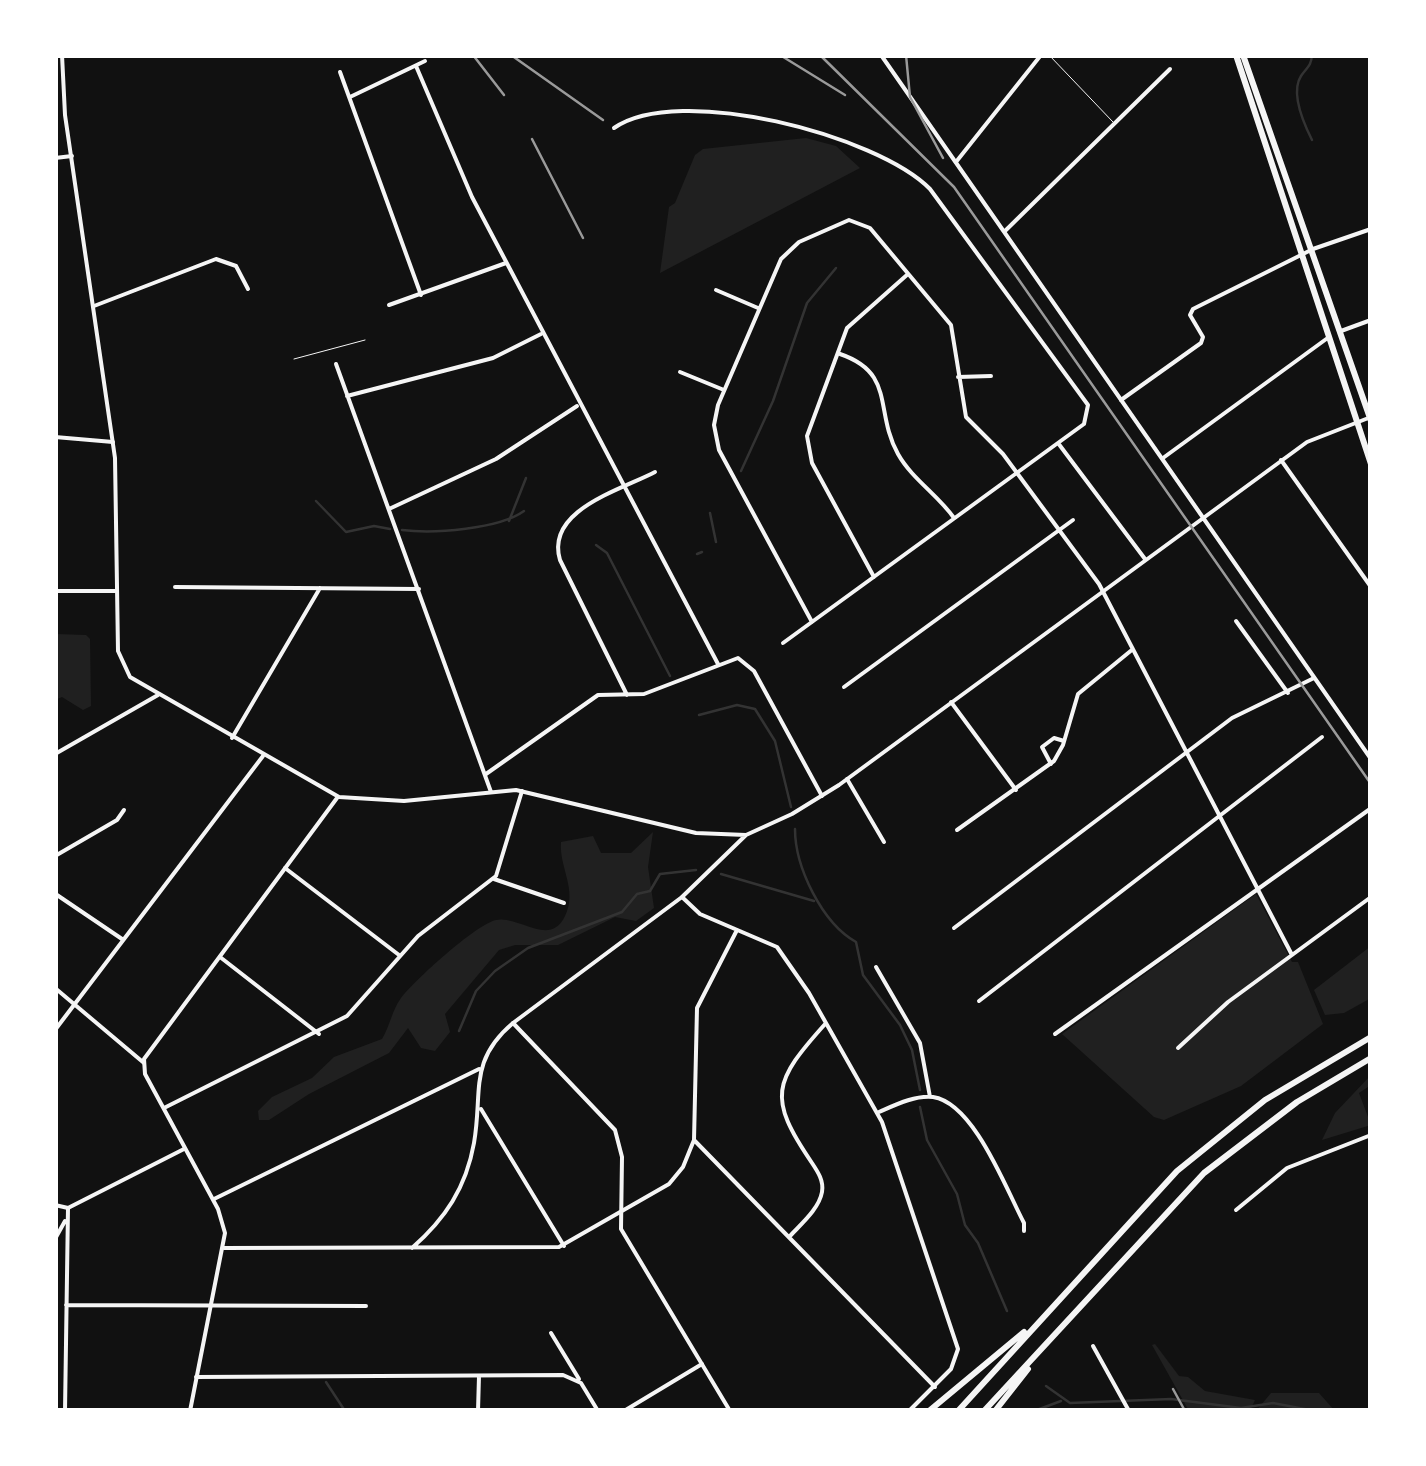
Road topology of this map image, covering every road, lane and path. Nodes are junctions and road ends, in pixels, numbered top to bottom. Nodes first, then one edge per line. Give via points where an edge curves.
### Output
1 (62, 55) edge
2 (880, 55) edge
3 (1042, 55) edge
4 (1049, 55) edge
5 (1236, 55) edge
6 (1244, 55) edge
7 (425, 61) dead end
8 (416, 66) junction
9 (1170, 69) dead end
10 (340, 72) dead end
11 (350, 97) junction
12 (1115, 125) junction
13 (615, 126) dead end
14 (72, 156) junction
15 (55, 158) edge
16 (956, 162) junction
17 (1371, 229) edge
18 (1005, 230) junction
19 (1313, 250) junction
20 (1302, 254) junction
21 (506, 263) junction
22 (909, 274) junction
23 (248, 289) dead end
24 (716, 290) dead end
25 (420, 295) junction
26 (389, 304) dead end
27 (94, 306) junction
28 (758, 308) junction
29 (1371, 320) edge
30 (1341, 331) junction
31 (542, 334) junction
32 (1329, 338) junction
33 (365, 340) dead end
34 (838, 353) junction
35 (294, 359) dead end
36 (336, 364) dead end
37 (680, 372) dead end
38 (991, 376) dead end
39 (958, 377) junction
40 (724, 390) junction
41 (347, 396) junction
42 (1121, 400) junction
43 (580, 405) junction
44 (1371, 419) edge
45 (1356, 422) junction
46 (55, 438) edge
47 (112, 442) junction
48 (1058, 443) junction
49 (1160, 459) junction
50 (1282, 460) junction
51 (1371, 464) edge
52 (655, 472) dead end
53 (1018, 472) junction
54 (623, 489) junction
55 (389, 509) junction
56 (954, 518) junction
57 (1202, 518) junction
58 (1073, 520) dead end
59 (1060, 530) junction
60 (1146, 560) junction
61 (874, 577) junction
62 (174, 587) dead end
63 (1371, 587) edge
64 (320, 588) junction
65 (419, 590) junction
66 (55, 591) edge
67 (1103, 591) junction
68 (117, 592) junction
69 (812, 622) junction
70 (1236, 622) dead end
71 (782, 643) dead end
72 (1133, 648) junction
73 (718, 664) junction
74 (1314, 678) junction
75 (844, 688) dead end
76 (1288, 693) junction
77 (627, 694) junction
78 (158, 695) junction
79 (951, 702) junction
80 (1322, 737) dead end
81 (232, 738) junction
82 (1065, 741) junction
83 (1187, 753) junction
84 (55, 754) edge
85 (263, 756) junction
86 (1371, 759) edge
87 (1050, 764) junction
88 (486, 774) junction
89 (846, 779) junction
90 (1016, 790) junction
91 (522, 791) junction
92 (491, 792) junction
93 (822, 796) junction
94 (338, 797) junction
95 (1370, 809) edge
96 (124, 810) dead end
97 (1220, 816) junction
98 (957, 830) dead end
99 (746, 835) junction
100 (884, 842) dead end
101 (55, 856) edge
102 (285, 868) junction
103 (494, 879) junction
104 (1258, 889) junction
105 (57, 895) edge
106 (682, 897) junction
107 (1371, 897) edge
108 (564, 903) dead end
109 (954, 928) dead end
110 (737, 930) junction
111 (122, 940) junction
112 (399, 955) junction
113 (1292, 955) junction
114 (218, 956) junction
115 (876, 967) dead end
116 (55, 988) edge
117 (979, 1001) dead end
118 (74, 1006) junction
119 (513, 1023) junction
120 (826, 1023) junction
121 (55, 1030) edge
122 (319, 1034) junction
123 (1056, 1034) dead end
124 (1371, 1035) edge
125 (1178, 1048) dead end
126 (1371, 1060) edge
127 (144, 1063) junction
128 (479, 1069) junction
129 (930, 1097) junction
130 (479, 1106) junction
131 (164, 1108) junction
132 (877, 1112) junction
133 (1371, 1135) edge
134 (694, 1140) junction
135 (185, 1148) junction
136 (213, 1200) junction
137 (55, 1206) edge
138 (68, 1208) junction
139 (1236, 1210) dead end
140 (618, 1216) junction
141 (68, 1217) junction
142 (1024, 1232) dead end
143 (790, 1236) junction
144 (55, 1239) edge
145 (564, 1246) junction
146 (224, 1248) junction
147 (412, 1248) junction
148 (66, 1305) junction
149 (209, 1306) junction
150 (366, 1306) dead end
151 (1044, 1315) junction
152 (552, 1333) dead end
153 (1093, 1346) dead end
154 (1039, 1350) junction
155 (702, 1364) junction
156 (479, 1376) junction
157 (196, 1377) junction
158 (581, 1383) junction
159 (935, 1386) junction
160 (1127, 1408) edge
161 (65, 1411) edge
162 (190, 1411) edge
163 (478, 1411) edge
164 (598, 1411) edge
165 (624, 1411) edge
166 (730, 1411) edge
167 (909, 1411) edge
168 (930, 1411) edge
169 (958, 1411) edge
170 (984, 1411) edge
171 (995, 1411) edge

1 - 14 street
2 - 16 street
3 - 16 street
4 - 12 lane
5 - 20 highway
6 - 19 highway
7 - 8 street
8 - 11 street
8 - 21 street
9 - 12 street
10 - 11 street
11 - 25 street
12 - 18 street
13 - 48 street via 644,114 675,112 774,119 916,178 1088,405 1086,422
14 - 15 street
14 - 27 street
16 - 18 street
17 - 19 street
18 - 42 street
19 - 20 street
19 - 30 highway
20 - 32 highway
20 - 42 street via 1190,311 1201,343
21 - 25 street
21 - 31 street
22 - 28 street via 870,228 844,221 787,252
22 - 34 street via 850,325
22 - 39 street via 951,325
23 - 27 street via 236,266 216,259
24 - 28 street
25 - 26 street
27 - 47 street
28 - 40 street
29 - 30 street
30 - 44 highway
31 - 41 street via 493,358
31 - 43 street
32 - 45 highway
32 - 49 street
33 - 35 lane
34 - 56 street via 875,376 898,456
34 - 61 street via 810,418 807,444
36 - 41 street
37 - 40 street
38 - 39 street
39 - 53 street via 971,426
40 - 69 street via 714,420 719,450
41 - 55 street
42 - 49 street
43 - 54 street
43 - 55 street via 496,459
44 - 45 street
45 - 50 street
45 - 51 highway
46 - 47 street
47 - 68 street
48 - 53 street
48 - 60 street
49 - 57 street
50 - 57 street
50 - 63 street
52 - 54 street
53 - 56 street
53 - 59 street
54 - 73 street
54 - 77 street via 572,516 557,545
55 - 65 street
56 - 61 street
57 - 60 street
57 - 74 street
58 - 59 street
59 - 67 street
59 - 75 street
60 - 67 street
61 - 69 street
62 - 64 street
64 - 65 street
64 - 81 street
65 - 88 street
66 - 68 street
67 - 72 street
67 - 79 street
68 - 78 street via 122,664
69 - 71 street
70 - 76 street
72 - 82 street via 1078,694
72 - 83 street
73 - 77 street via 644,694
73 - 93 street via 736,658 749,664
74 - 76 street
74 - 86 street
76 - 83 street via 1241,713
77 - 88 street via 595,697
78 - 81 street
78 - 84 street
79 - 89 street
79 - 90 street
80 - 97 street
81 - 85 street
82 - 87 street
82 - 87 street via 1054,738 1042,747
83 - 97 street
83 - 109 street
85 - 94 street
85 - 111 street
87 - 90 street
88 - 92 street
89 - 93 street
89 - 100 street
90 - 98 street
91 - 92 street
91 - 99 street via 696,833
91 - 103 street
92 - 94 street via 404,801
93 - 99 street
94 - 102 street
95 - 104 street
96 - 101 street
97 - 104 street
97 - 117 street
99 - 106 street
102 - 112 street
102 - 114 street
103 - 108 street
103 - 112 street
104 - 113 street
104 - 123 street
105 - 111 street
106 - 110 street via 700,914
106 - 119 street
107 - 113 street
110 - 120 street via 780,950
110 - 134 street via 697,1008
111 - 118 street
112 - 122 street via 356,1008
113 - 125 street
114 - 122 street
114 - 127 street
115 - 129 street via 918,1038
116 - 118 street
118 - 121 street
118 - 127 street
119 - 128 street
119 - 140 street via 615,1130 622,1157
120 - 132 street
120 - 143 street via 782,1088 783,1118 822,1186 818,1203
122 - 131 street
124 - 151 highway via 1221,1132
126 - 154 highway via 1230,1151
127 - 131 street
128 - 130 street
128 - 136 street
129 - 132 street
129 - 142 street via 967,1118
130 - 145 street
130 - 147 street via 456,1197
131 - 135 street
132 - 159 street via 957,1343 956,1361
133 - 139 street via 1286,1168
134 - 140 street via 677,1177
134 - 143 street
135 - 136 street
135 - 138 street
136 - 146 street via 224,1223
137 - 138 street
138 - 141 street
140 - 145 street
140 - 155 street
141 - 144 street
141 - 148 street
143 - 159 street
145 - 147 street
146 - 147 street
146 - 149 street
148 - 149 street
148 - 161 street
149 - 150 street
149 - 157 street
151 - 168 highway
151 - 169 highway
152 - 158 street
153 - 160 street
154 - 170 highway
154 - 171 highway
155 - 165 street
155 - 166 street
156 - 157 street
156 - 158 street via 562,1375
156 - 163 street
157 - 162 street
158 - 164 street
159 - 167 street

